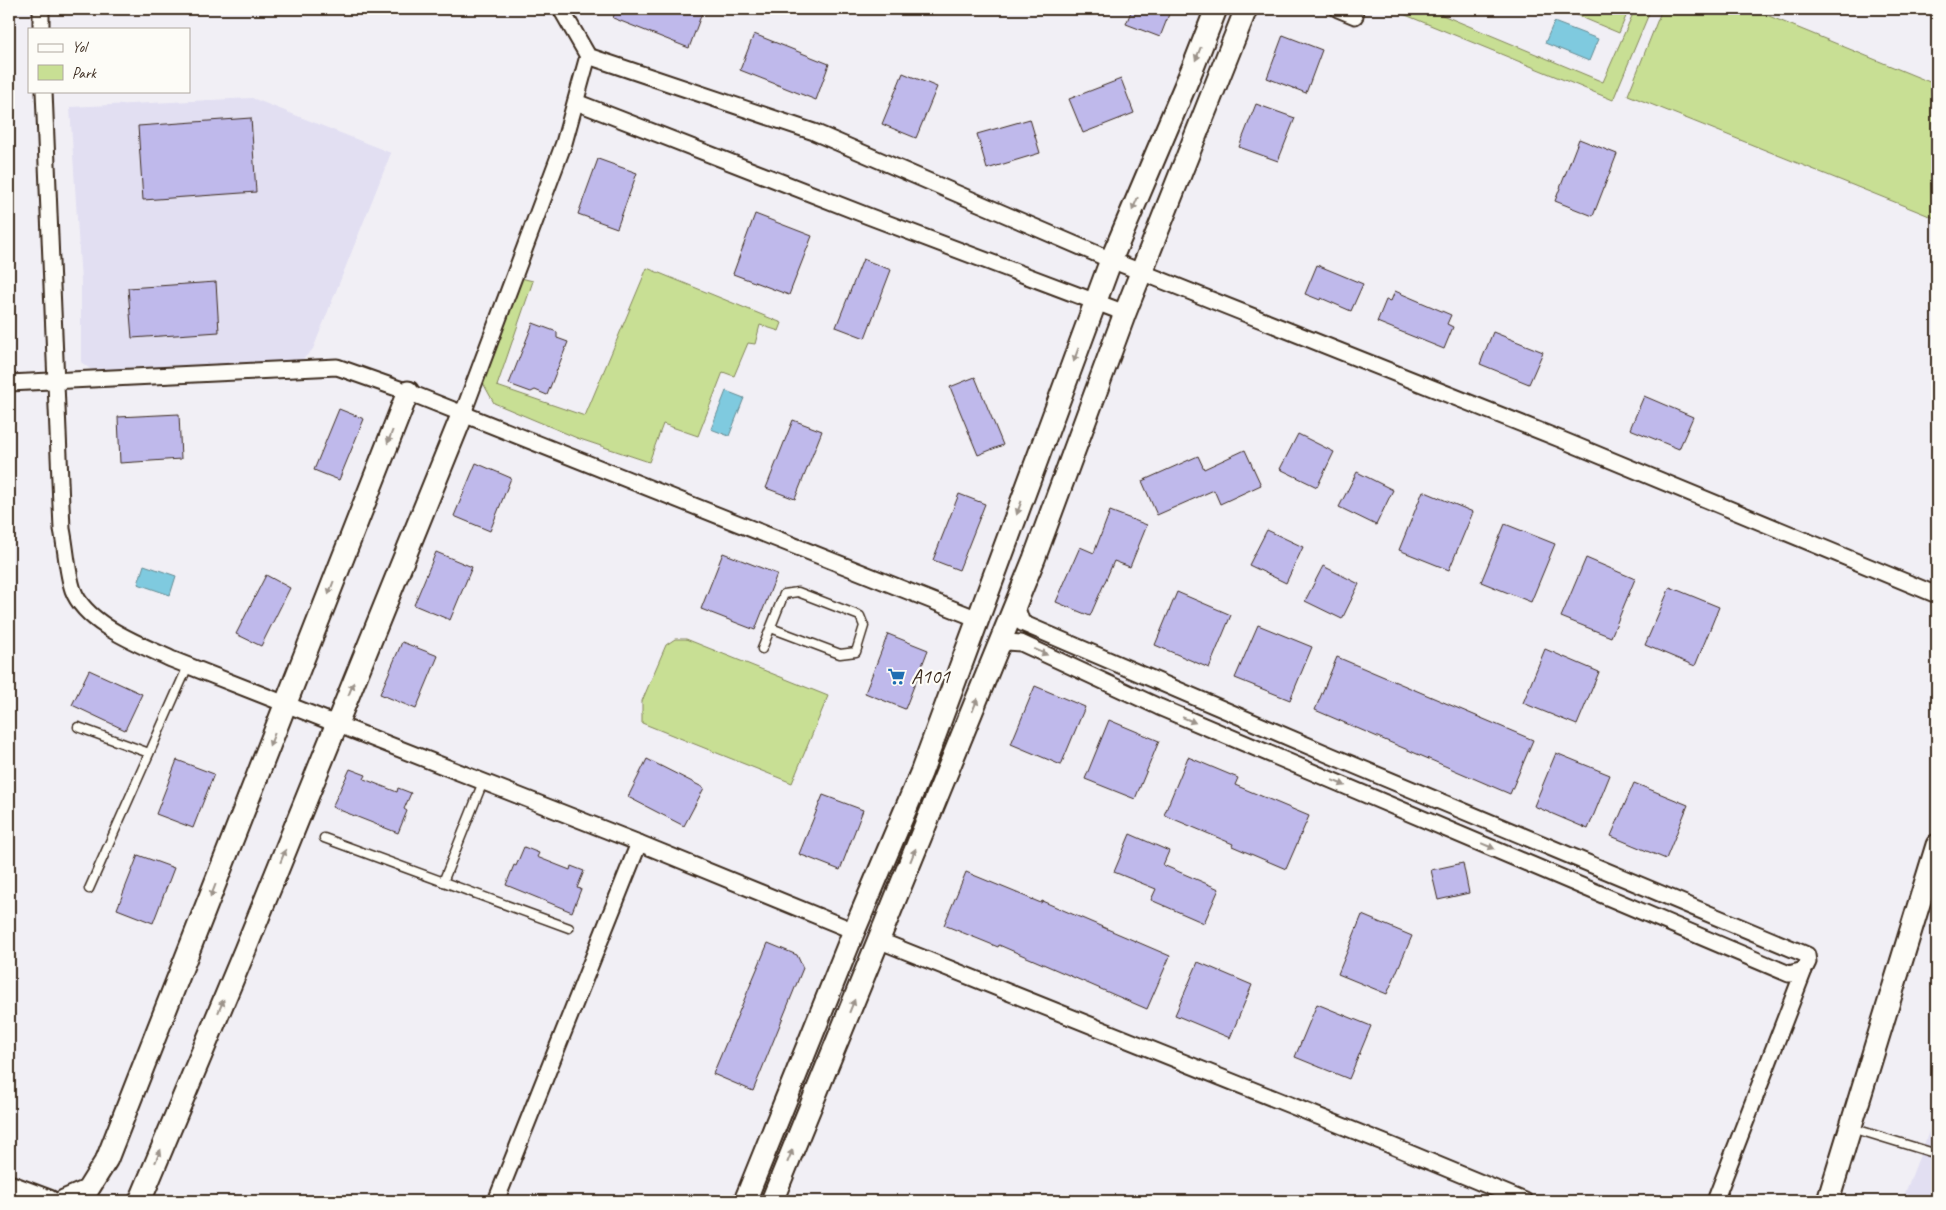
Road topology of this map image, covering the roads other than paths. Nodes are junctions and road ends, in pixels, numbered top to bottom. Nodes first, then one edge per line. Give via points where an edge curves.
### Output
1 (40, 9) edge
2 (561, 9) edge
3 (1216, 9) edge
4 (1246, 9) edge
5 (1338, 9) edge
6 (1355, 16) dead end
7 (41, 28) edge
8 (588, 56) junction
9 (44, 92) edge
10 (576, 102) junction
11 (1111, 260) junction
12 (1141, 271) junction
13 (1096, 301) junction
14 (1124, 313) junction
15 (57, 380) junction
16 (9, 384) edge
17 (408, 392) junction
18 (463, 413) junction
19 (1937, 594) edge
20 (1016, 605) junction
21 (978, 619) junction
22 (771, 628) junction
23 (762, 649) dead end
24 (997, 649) junction
25 (188, 666) junction
26 (286, 705) junction
27 (336, 725) junction
28 (78, 727) dead end
29 (149, 752) junction
30 (484, 782) junction
31 (324, 838) dead end
32 (639, 843) junction
33 (1937, 845) edge
34 (443, 882) junction
35 (90, 889) dead end
36 (569, 928) dead end
37 (854, 931) junction
38 (878, 940) junction
39 (1804, 970) junction
40 (1850, 1127) junction
41 (1937, 1154) edge
42 (9, 1186) edge
43 (49, 1201) edge
44 (64, 1201) edge
45 (140, 1201) edge
46 (496, 1201) edge
47 (745, 1201) edge
48 (772, 1201) edge
49 (1525, 1201) edge
50 (1715, 1201) edge
51 (1828, 1201) edge

1 - 7 street
2 - 8 street
3 -> 11 main road
4 - 12 main road
5 - 6 street
8 - 10 street
8 - 11 street via 814,132
9 - 15 street
10 - 13 street
10 - 18 street via 564,143
11 - 12 street
11 - 13 main road
12 - 14 main road
12 - 19 street via 1560,438
13 - 14 street
13 -> 21 main road
14 - 20 main road
15 - 16 street
15 - 17 street via 337,367
15 - 25 street via 62,529 73,590 81,604 103,625
17 - 18 street
17 -> 26 main road
18 - 21 street
27 -> 18 main road
20 - 24 main road
20 - 39 street via 1022,623 1807,955
21 - 37 main road via 921,773
22 - 22 lane via 784,594 794,592 860,616 864,626 856,652 840,654
22 - 23 lane
38 -> 24 main road
24 -> 39 street via 1007,642 1021,642 1159,707 1789,974
25 - 26 street
25 - 29 lane
26 - 27 street
26 -> 44 main road via 107,1159 87,1191
27 - 30 street
45 -> 27 main road
28 - 29 lane
29 - 35 lane
30 - 32 street
30 - 34 lane
31 - 34 lane
32 - 37 street
32 - 46 street
33 - 40 main road
34 - 36 lane
37 - 47 main road
48 -> 38 main road
38 - 49 street
39 - 50 street
40 - 41 lane
40 - 51 main road
42 - 43 main road

